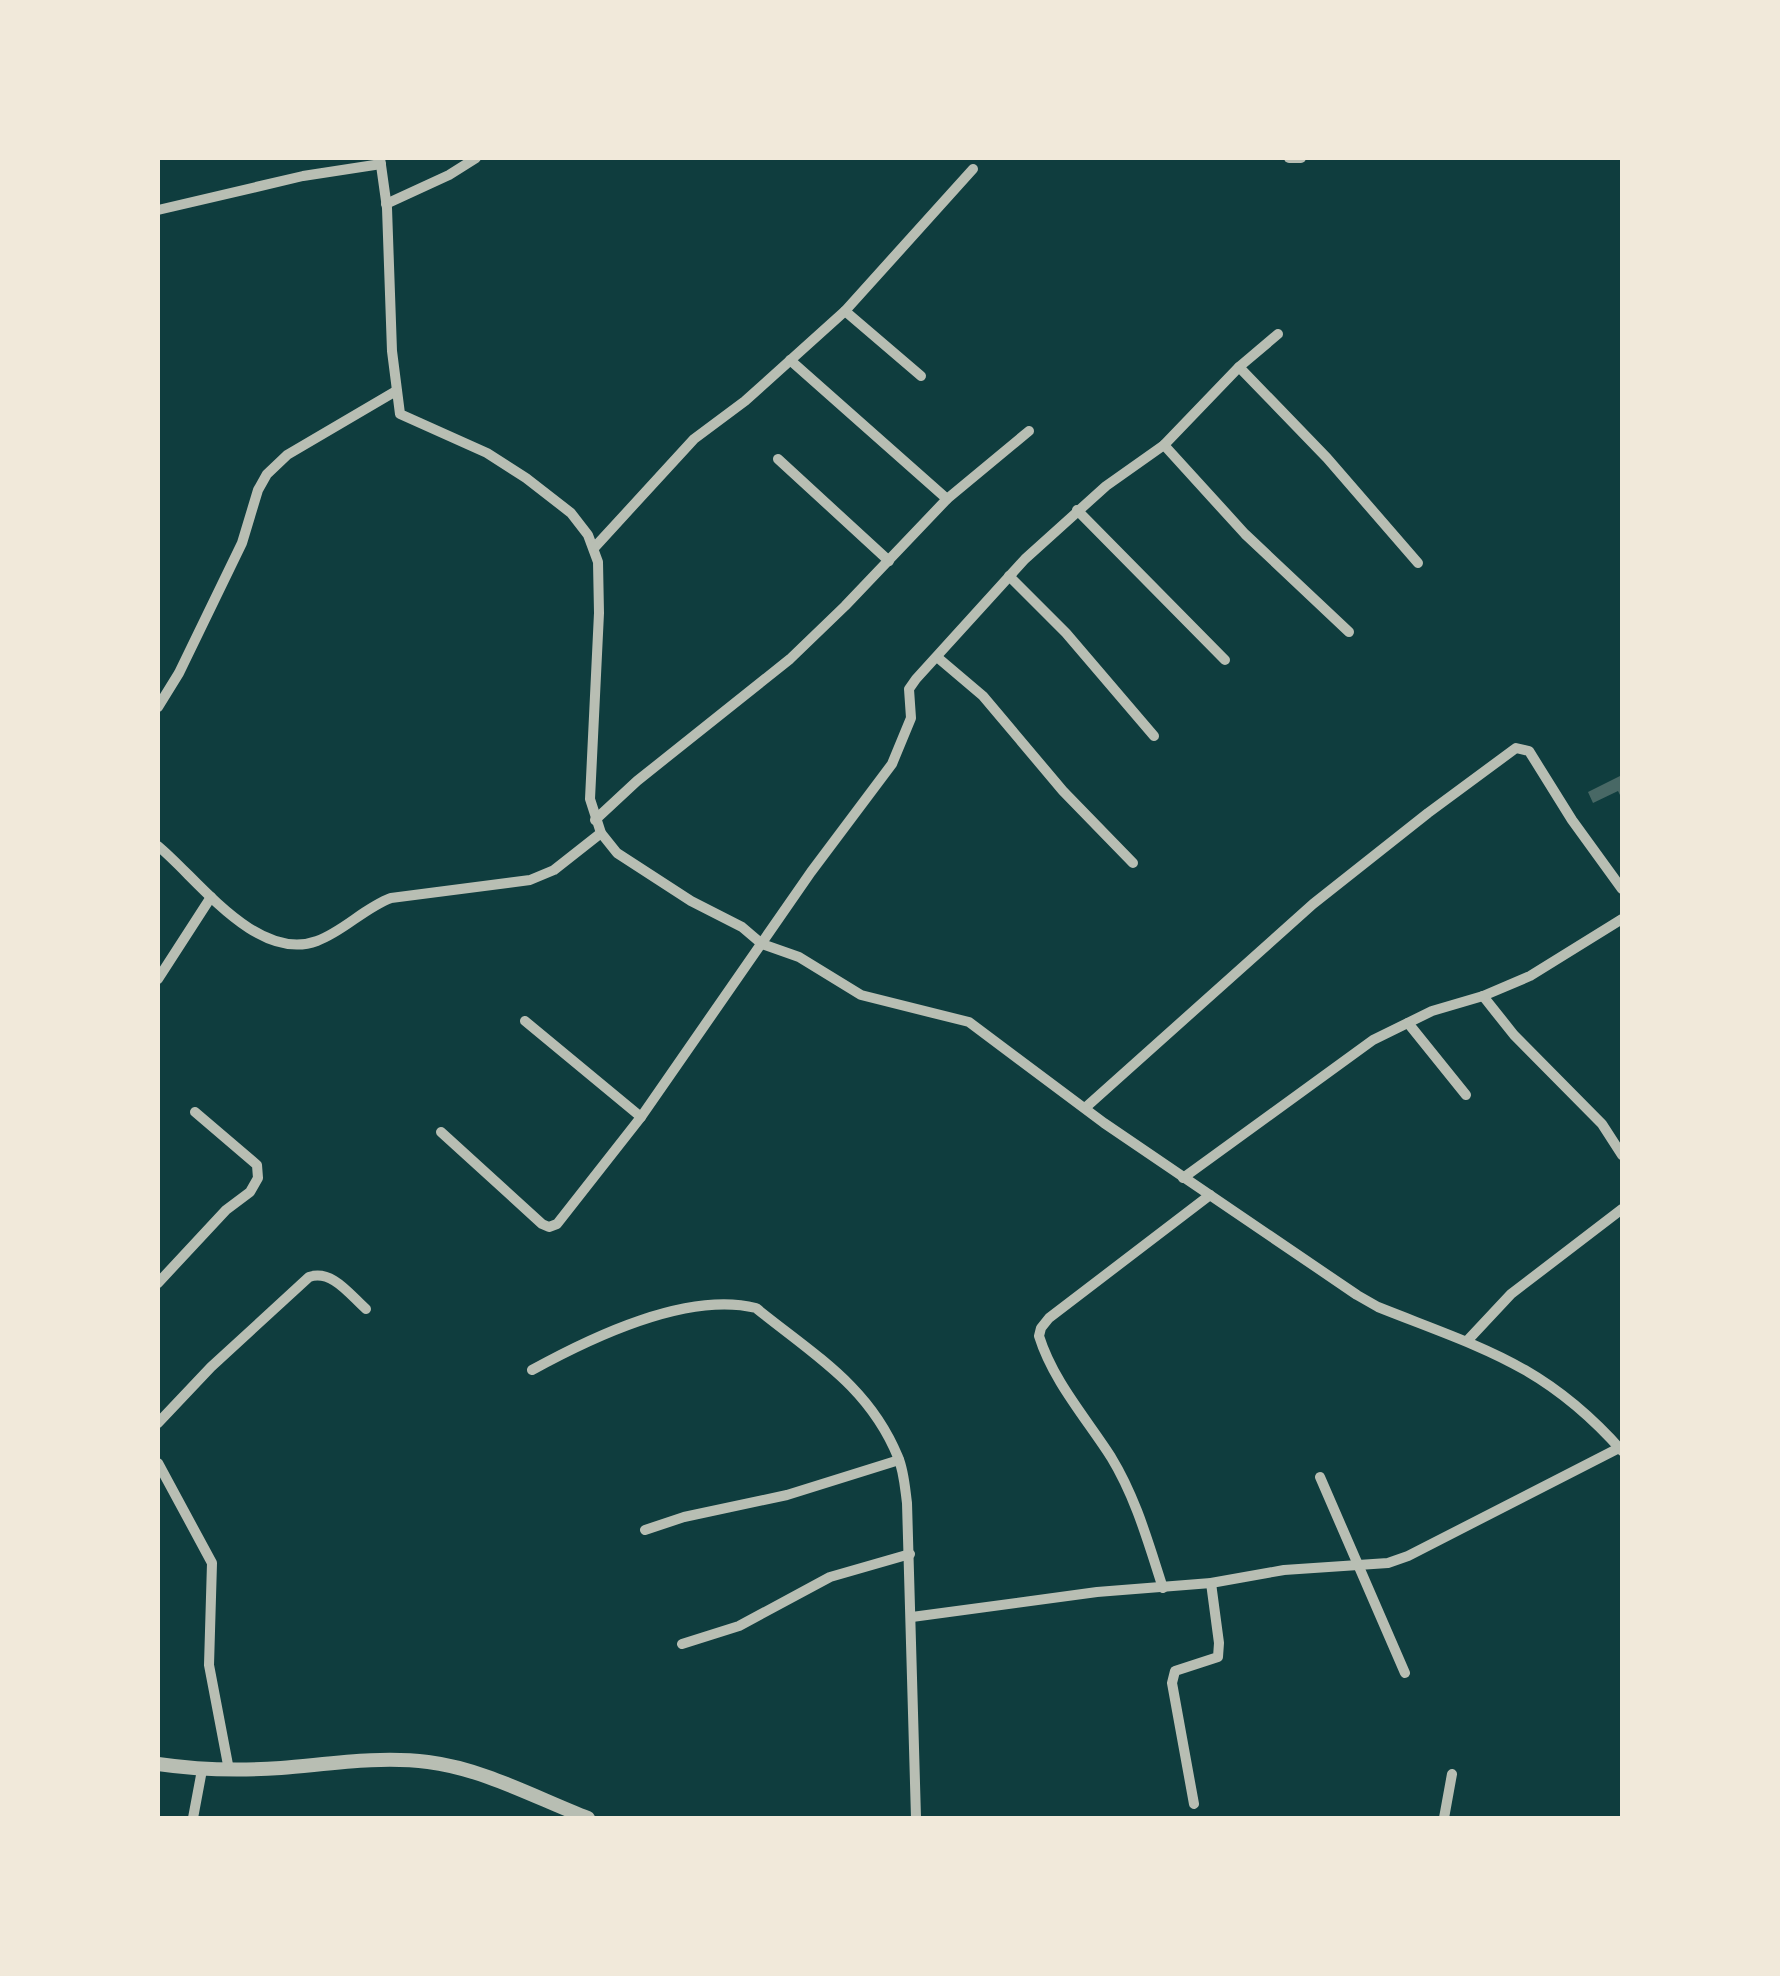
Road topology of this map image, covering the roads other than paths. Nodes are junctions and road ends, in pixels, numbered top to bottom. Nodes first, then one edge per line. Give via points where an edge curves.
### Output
1 (476, 158) edge
2 (1290, 158) edge
3 (1301, 158) edge
4 (381, 161) edge
5 (974, 169) dead end
6 (386, 204) junction
7 (158, 210) edge
8 (844, 310) junction
9 (1278, 334) dead end
10 (790, 360) junction
11 (1239, 367) junction
12 (920, 376) dead end
13 (396, 391) junction
14 (1028, 431) dead end
15 (1164, 446) junction
16 (778, 459) dead end
17 (947, 499) junction
18 (1077, 510) junction
19 (594, 548) junction
20 (889, 562) junction
21 (1418, 563) dead end
22 (1009, 576) junction
23 (1349, 632) dead end
24 (936, 657) junction
25 (1225, 660) dead end
26 (158, 707) edge
27 (1154, 736) dead end
28 (595, 820) junction
29 (601, 833) junction
30 (158, 846) edge
31 (1133, 862) dead end
32 (1622, 890) edge
33 (211, 897) junction
34 (1622, 920) edge
35 (762, 944) junction
36 (158, 979) edge
37 (1483, 996) junction
38 (525, 1021) dead end
39 (1408, 1023) junction
40 (1466, 1095) dead end
41 (1085, 1108) junction
42 (195, 1112) dead end
43 (641, 1117) junction
44 (441, 1132) dead end
45 (1622, 1155) edge
46 (1183, 1178) junction
47 (1210, 1195) junction
48 (1622, 1209) edge
49 (158, 1283) edge
50 (366, 1309) dead end
51 (1468, 1341) junction
52 (532, 1370) dead end
53 (158, 1423) edge
54 (1621, 1449) edge
55 (900, 1460) junction
56 (158, 1463) edge
57 (1320, 1477) dead end
58 (645, 1530) dead end
59 (910, 1554) junction
60 (1354, 1563) junction
61 (1211, 1583) junction
62 (1163, 1588) junction
63 (912, 1617) junction
64 (682, 1644) dead end
65 (1405, 1673) dead end
66 (158, 1764) edge
67 (202, 1770) junction
68 (229, 1770) junction
69 (1452, 1774) dead end
70 (1194, 1804) dead end
71 (194, 1818) edge
72 (588, 1818) edge
73 (916, 1818) edge
74 (1444, 1818) edge

1 - 6 street
2 - 3 street
4 - 6 street
4 - 7 street
5 - 8 street
6 - 13 street
8 - 10 street
8 - 12 street
9 - 11 street
10 - 17 street
10 - 19 street via 694,439
11 - 15 street
11 - 21 street
13 - 19 street via 400,414 526,478 571,513
13 - 26 street via 268,474 242,543
14 - 17 street
15 - 18 street
15 - 23 street via 1244,534
16 - 20 street
17 - 20 street
18 - 22 street
18 - 25 street
19 - 28 street
20 - 28 street via 790,659
22 - 24 street
22 - 27 street
24 - 31 street via 982,696
24 - 35 street via 909,689 911,718 892,764
28 - 29 street
29 - 33 street via 530,880 391,898 301,945 252,930
29 - 35 street via 640,869
30 - 33 street
32 - 41 street via 1529,751 1516,748 1314,904
33 - 36 street
34 - 37 street
35 - 41 street via 799,957 860,996 968,1022
35 - 43 street
37 - 39 street
37 - 45 street via 1602,1124
38 - 43 street
39 - 40 street
39 - 46 street via 1359,1050
41 - 46 street
42 - 49 street via 257,1165 258,1178
43 - 44 street via 549,1227
46 - 47 street
47 - 51 street via 1368,1301
47 - 62 street via 1050,1318 1039,1336 1134,1499
48 - 51 street via 1511,1294
50 - 53 street via 331,1278 309,1277
51 - 54 street via 1552,1385
52 - 55 street via 651,1318 742,1304 842,1376 872,1406
54 - 60 street via 1408,1556
55 - 58 street
55 - 59 street
56 - 68 street via 212,1563 209,1665
57 - 60 street
59 - 63 street
59 - 64 street via 830,1577 739,1626
60 - 61 street
60 - 65 street
61 - 62 street
61 - 70 street via 1218,1657 1175,1671 1172,1683
62 - 63 street
63 - 73 street
66 - 67 street
67 - 68 street
67 - 71 street
68 - 72 street via 375,1759 427,1762 468,1770
69 - 74 street

